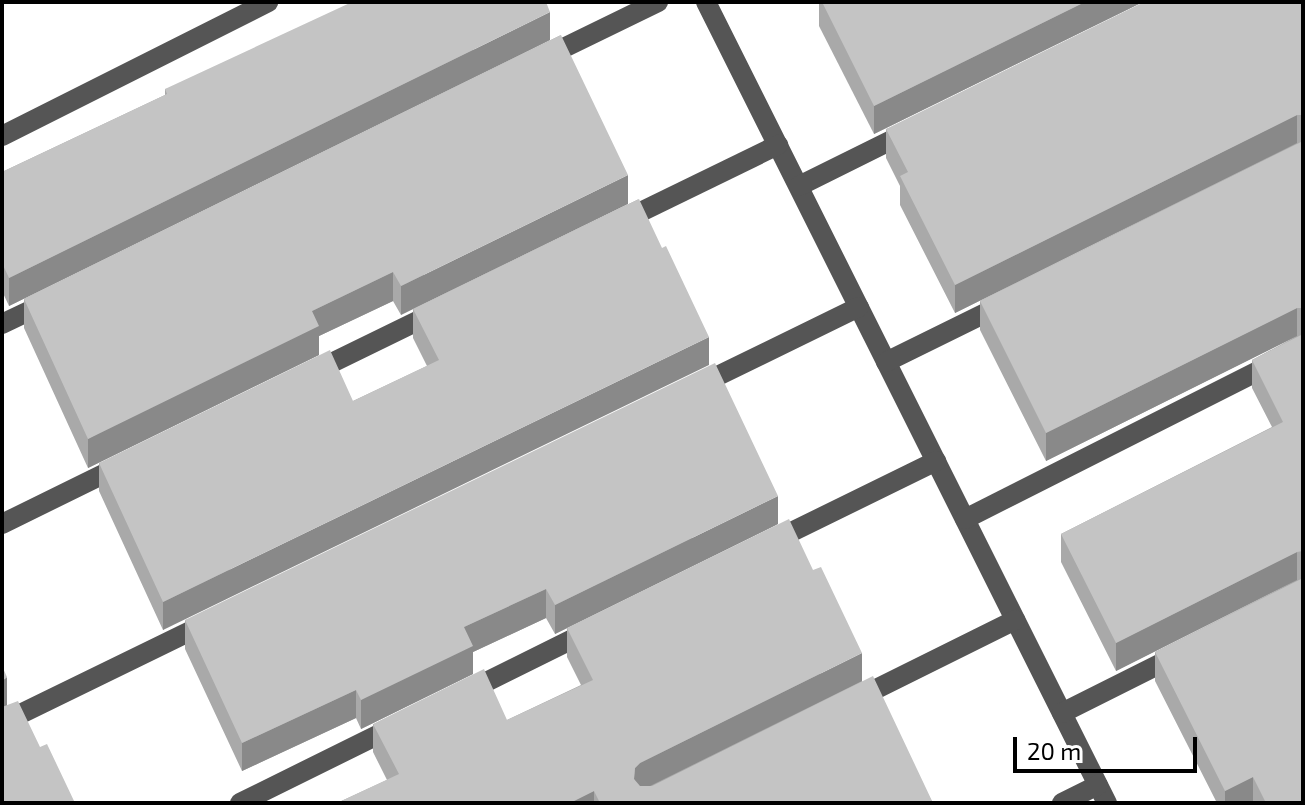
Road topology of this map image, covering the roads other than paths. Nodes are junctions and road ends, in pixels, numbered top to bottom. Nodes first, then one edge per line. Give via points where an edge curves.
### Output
1 (268, 2) edge
2 (658, 2) edge
3 (713, 4) edge
4 (530, 65) edge
5 (923, 125) edge
6 (2, 136) edge
7 (778, 145) junction
8 (799, 186) junction
9 (605, 229) edge
10 (73, 289) edge
11 (1025, 293) edge
12 (462, 299) edge
13 (859, 307) junction
14 (2, 324) edge
15 (1303, 348) edge
16 (886, 362) junction
17 (289, 384) edge
18 (673, 397) edge
19 (146, 454) edge
20 (936, 461) junction
21 (965, 519) junction
22 (2, 524) edge
23 (751, 552) edge
24 (230, 612) edge
25 (1015, 620) junction
26 (609, 621) edge
27 (1204, 642) edge
28 (453, 698) edge
29 (831, 712) edge
30 (1062, 713) junction
31 (410, 719) edge
32 (2, 723) edge
33 (1102, 794) edge
34 (240, 803) edge
35 (1062, 803) edge

1 - 6 street
2 - 4 street
3 - 7 street
5 - 8 street
7 - 8 street
7 - 9 street
8 - 13 street
10 - 14 street
11 - 16 street
12 - 17 street
13 - 16 street
13 - 18 street
15 - 21 street
16 - 20 street
19 - 22 street
20 - 21 street
20 - 23 street
21 - 25 street
24 - 32 street
25 - 29 street
25 - 30 street
26 - 28 street
27 - 30 street
30 - 33 street
31 - 34 street
33 - 35 street

